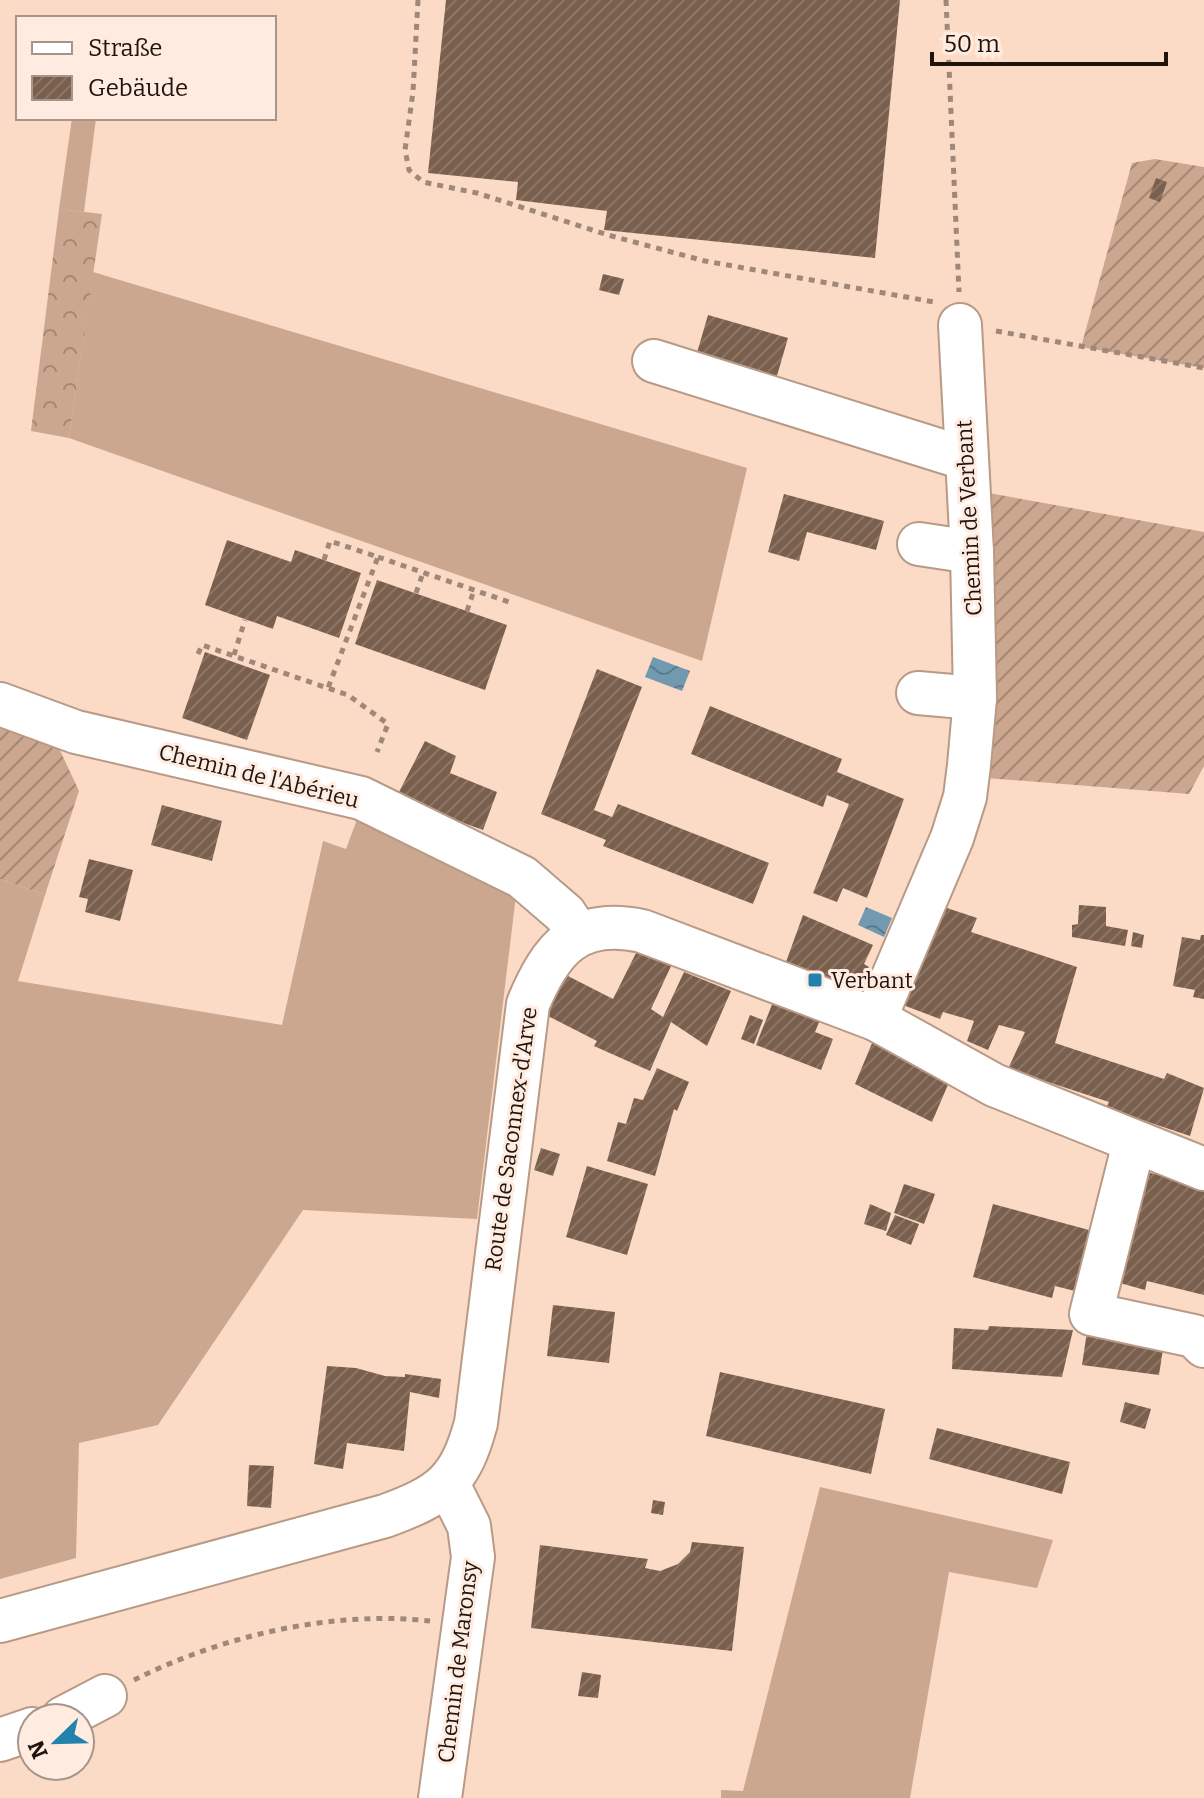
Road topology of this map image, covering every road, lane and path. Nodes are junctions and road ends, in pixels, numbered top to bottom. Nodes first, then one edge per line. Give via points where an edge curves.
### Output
1 (418, 0) edge
2 (946, 0) edge
3 (960, 314) junction
4 (654, 361) dead end
5 (1204, 368) edge
6 (967, 459) junction
7 (919, 544) dead end
8 (972, 552) junction
9 (378, 557) junction
10 (324, 560) dead end
11 (423, 573) junction
12 (474, 590) junction
13 (416, 593) dead end
14 (512, 603) dead end
15 (467, 611) dead end
16 (245, 620) dead end
17 (198, 654) dead end
18 (234, 655) junction
19 (328, 688) junction
20 (918, 693) dead end
21 (975, 698) junction
22 (0, 704) edge
23 (377, 752) dead end
24 (579, 935) junction
25 (875, 1019) junction
26 (1134, 1143) junction
27 (1204, 1169) edge
28 (1204, 1346) edge
29 (448, 1484) junction
30 (0, 1621) edge
31 (464, 1625) junction
32 (105, 1696) joint
33 (94, 1702) edge
34 (440, 1798) edge

1 - 3 path via 405,150 409,170 423,182 705,261 866,288
2 - 3 path
3 - 5 path
3 - 6 street, Chemin de Verbant
4 - 6 street
6 - 8 street, Chemin de Verbant
7 - 8 street
8 - 21 street, Chemin de Verbant
9 - 10 path via 330,541
9 - 11 path
9 - 19 path
11 - 12 path
11 - 13 path
12 - 14 path
12 - 15 path
16 - 18 path
17 - 18 path via 202,645
18 - 19 path
19 - 23 path via 348,695 388,724
20 - 21 street
21 - 25 street, Chemin de Verbant via 965,797
22 - 24 street, Chemin de l'Abérieu via 76,732 361,798 522,877 565,914
24 - 25 street via 610,927 642,931
24 - 29 street, Route de Saconnex-d'Arve via 553,953 528,1004 476,1423 461,1470
25 - 26 street via 994,1085
26 - 27 street
26 - 28 street via 1091,1314 1194,1336
29 - 30 street, Route de Saconnex-d'Arve via 385,1516
29 - 31 street, Chemin de Maronsy via 472,1535
31 - 32 path via 369,1618 307,1625 174,1662
31 - 34 street, Chemin de Maronsy
32 - 33 street

